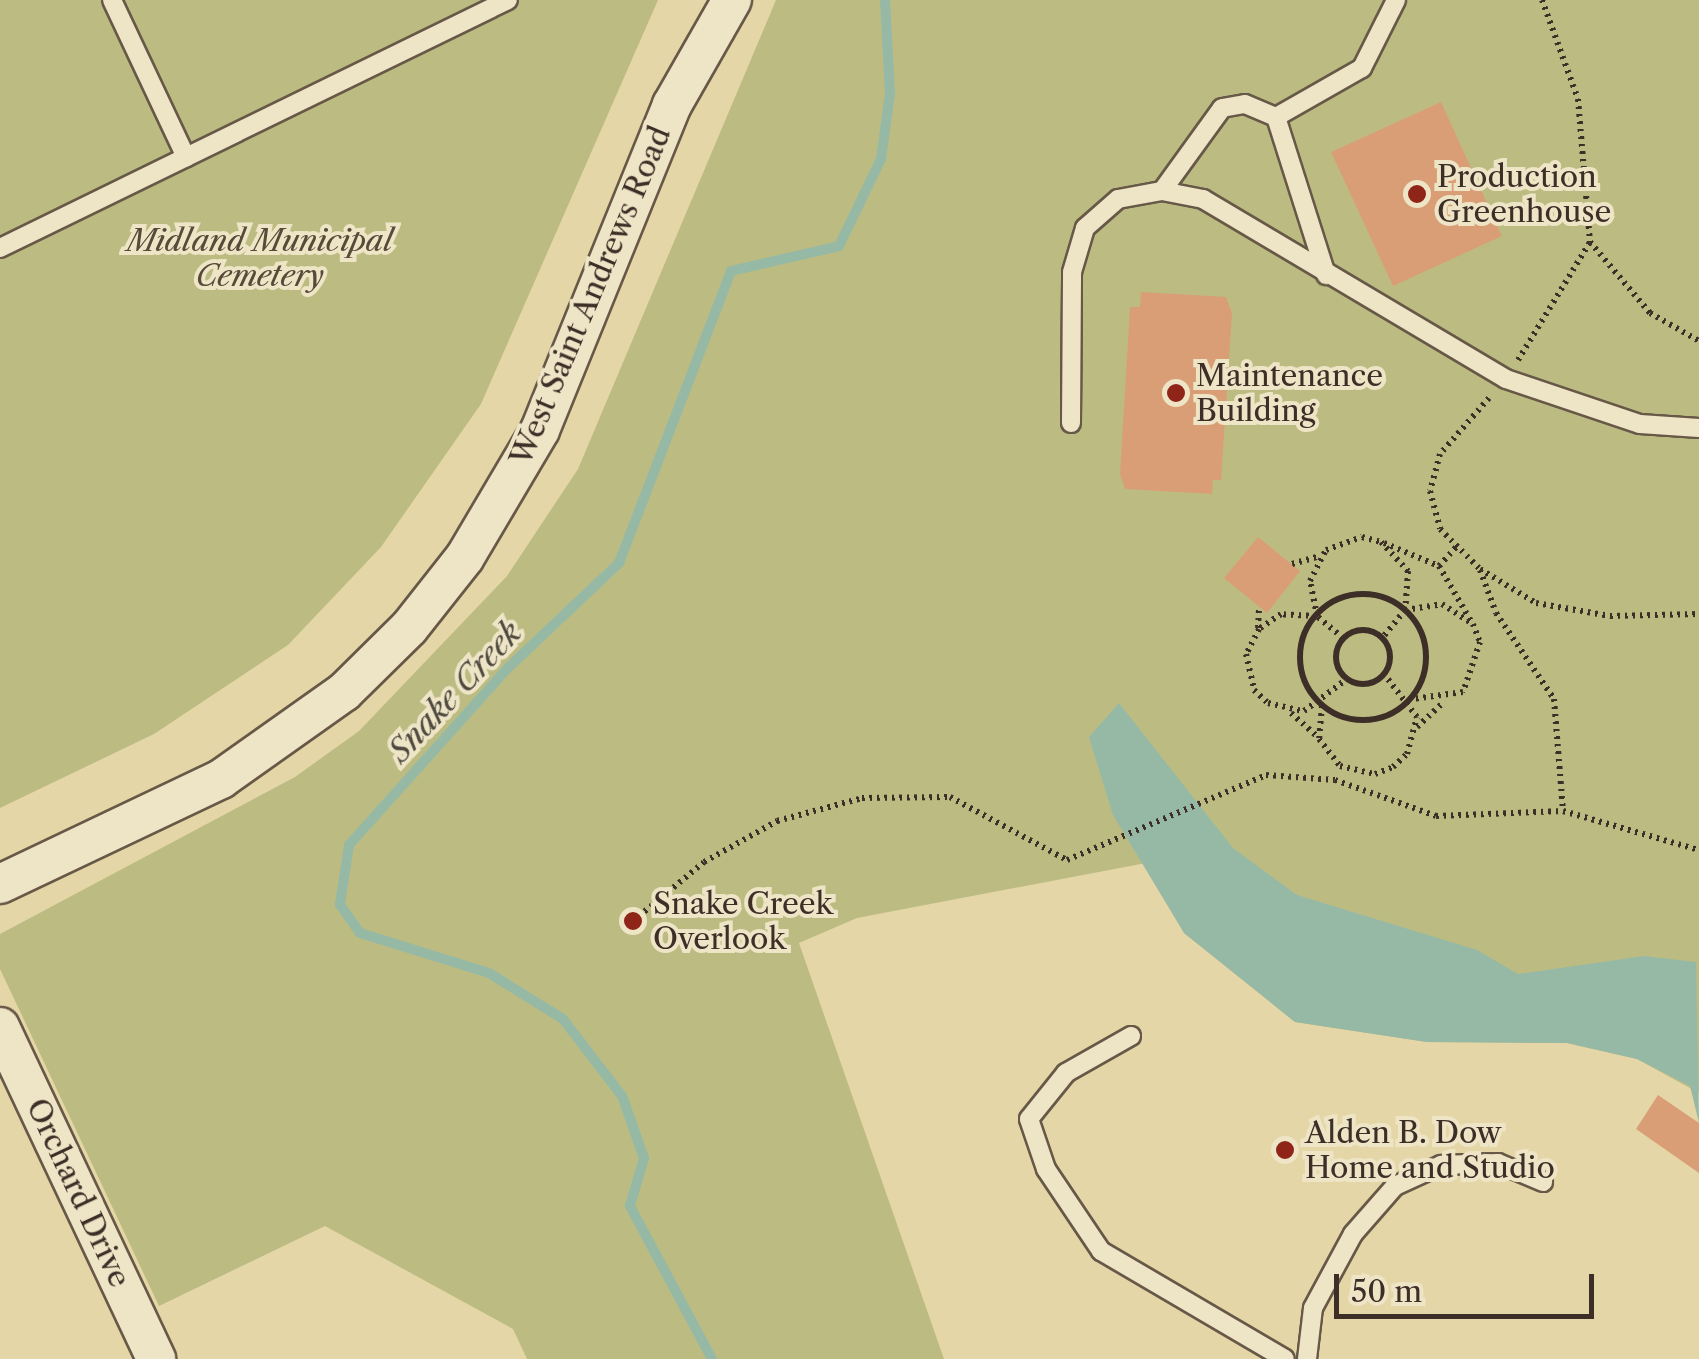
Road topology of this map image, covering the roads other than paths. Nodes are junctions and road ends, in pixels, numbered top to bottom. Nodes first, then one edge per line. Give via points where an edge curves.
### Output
1 (112, 0) edge
2 (508, 0) edge
3 (732, 0) edge
4 (1396, 0) edge
5 (1276, 117) junction
6 (186, 157) junction
7 (1162, 192) junction
8 (0, 248) edge
9 (1326, 275) junction
10 (1071, 422) dead end
11 (1699, 428) edge
12 (0, 884) edge
13 (0, 1027) edge
14 (1132, 1036) dead end
15 (1543, 1182) dead end
16 (156, 1359) edge
17 (1285, 1359) edge
18 (1307, 1359) edge

1 - 6 lane
2 - 6 lane
3 - 12 street, West Saint Andrews Road via 672,106 540,430 466,557 409,628 344,692 221,779
4 - 5 lane via 1362,68
5 - 7 lane via 1245,104 1222,108
5 - 9 lane
6 - 8 lane
7 - 9 lane via 1203,199
7 - 10 lane via 1118,199 1085,228 1072,272
9 - 11 lane via 1506,378 1640,424
13 - 16 street, Orchard Drive
14 - 17 lane via 1066,1074 1029,1119 1046,1168 1101,1251
15 - 18 lane via 1479,1164 1442,1165 1394,1186 1353,1234 1312,1308

